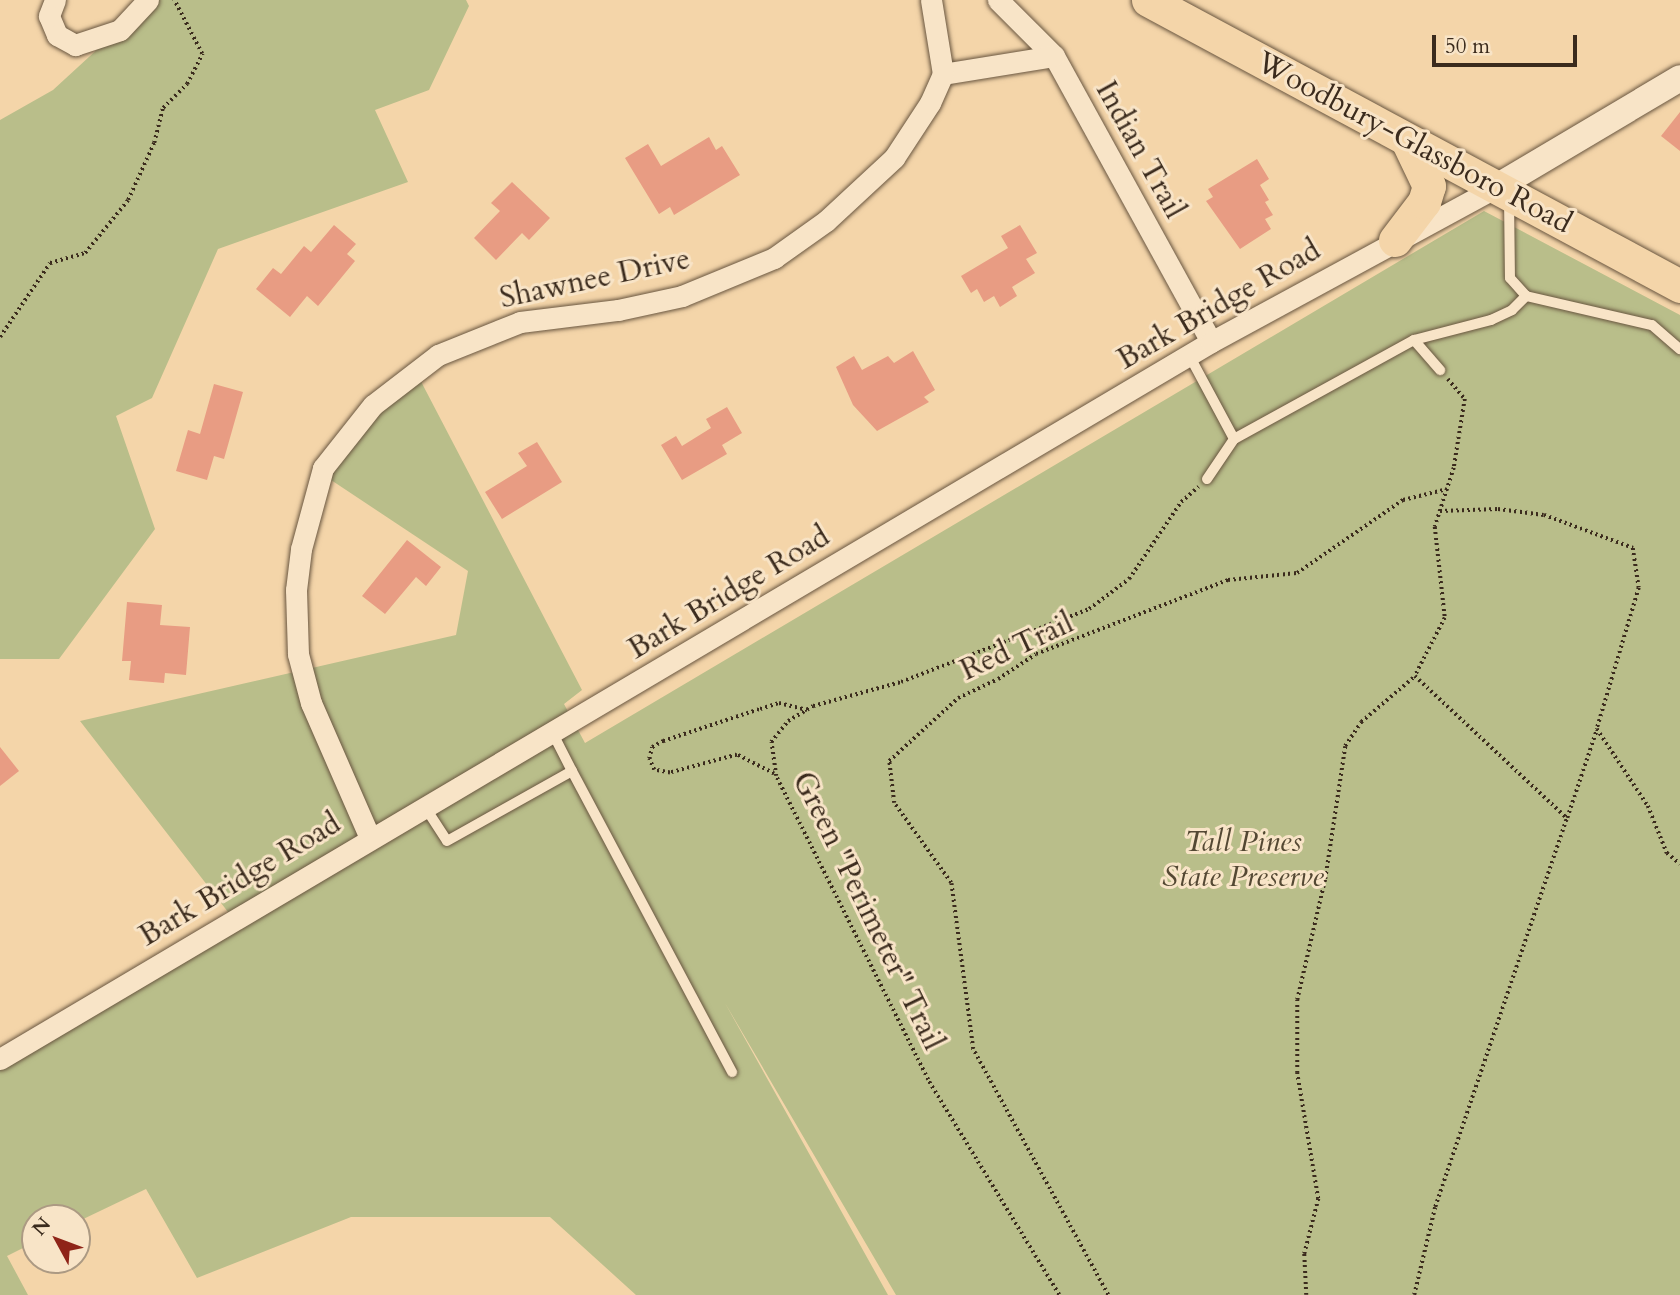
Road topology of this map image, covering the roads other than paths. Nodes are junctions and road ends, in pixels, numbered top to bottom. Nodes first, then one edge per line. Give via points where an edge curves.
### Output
1 (55, 0) edge
2 (148, 0) edge
3 (931, 0) edge
4 (999, 0) edge
5 (1148, 0) edge
6 (1054, 56) junction
7 (943, 74) junction
8 (1680, 78) edge
9 (1407, 140) junction
10 (1502, 192) junction
11 (1395, 240) junction
12 (1680, 286) edge
13 (1526, 296) junction
14 (1414, 340) junction
15 (1211, 342) junction
16 (1680, 349) edge
17 (1189, 355) junction
18 (1440, 370) road end
19 (1234, 439) junction
20 (1207, 479) road end
21 (552, 733) junction
22 (572, 771) junction
23 (425, 807) junction
24 (370, 838) junction
25 (0, 1059) edge
26 (732, 1072) dead end

1 - 2 street via 49,16 57,35 75,45 120,30
3 - 7 street
4 - 6 street, Indian Trail
5 - 9 main road, Woodbury-Glassboro Road
6 - 7 street
6 - 15 street, Indian Trail
7 - 24 street, Shawnee Drive via 894,158 826,221 774,258 682,296 489,331 438,355 408,376 373,405 345,438 323,468 301,549 296,590 298,654 311,702
8 - 10 street
9 - 10 main road, Woodbury-Glassboro Road
9 - 11 main road via 1429,186 1424,202
10 - 11 street, Bark Bridge Road
10 - 12 main road, Woodbury-Glassboro Road
10 - 13 lane via 1510,278
11 - 15 street, Bark Bridge Road
13 - 14 lane via 1512,310 1491,320
13 - 16 lane via 1652,325
14 - 18 lane
14 - 19 lane
15 - 17 street, Bark Bridge Road
17 - 19 lane
17 - 21 street, Bark Bridge Road
19 - 20 lane
21 - 22 lane
21 - 23 street, Bark Bridge Road
22 - 23 lane via 447,841
22 - 26 lane
23 - 24 street, Bark Bridge Road
24 - 25 street, Bark Bridge Road

